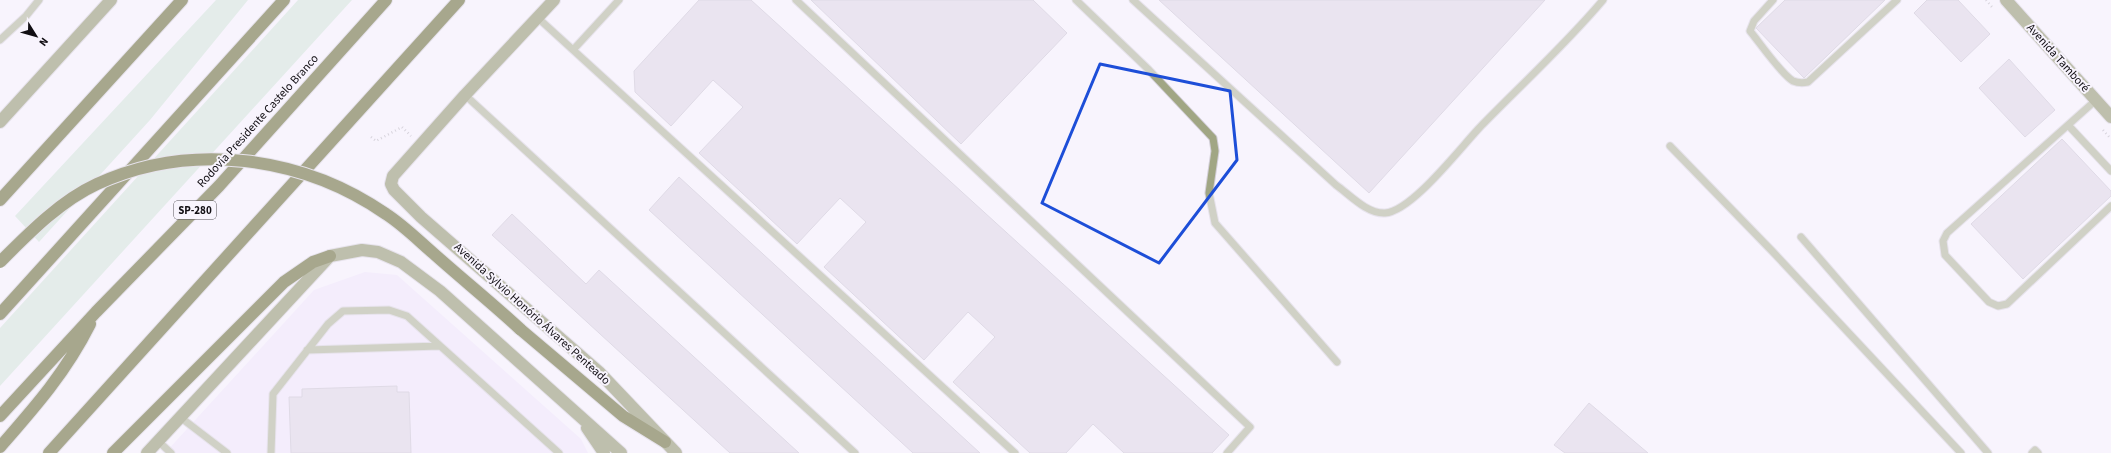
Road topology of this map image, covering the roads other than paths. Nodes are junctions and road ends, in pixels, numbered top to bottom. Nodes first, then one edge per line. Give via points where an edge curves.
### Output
1 (39, 0) edge
2 (111, 0) edge
3 (284, 0) edge
4 (386, 0) edge
5 (459, 0) edge
6 (554, 0) edge
7 (620, 0) edge
8 (796, 0) edge
9 (1076, 0) edge
10 (1133, 0) edge
11 (1603, 0) edge
12 (1773, 0) edge
13 (1897, 0) edge
14 (2006, 0) edge
15 (181, 1) edge
16 (538, 18) junction
17 (0, 40) edge
18 (573, 50) junction
19 (465, 95) junction
20 (2096, 100) junction
21 (2111, 117) edge
22 (0, 122) edge
23 (2068, 125) junction
24 (1670, 146) dead end
25 (2111, 171) edge
26 (0, 200) edge
27 (2111, 206) edge
28 (1801, 237) dead end
29 (330, 256) junction
30 (0, 262) edge
31 (96, 312) junction
32 (0, 314) edge
33 (440, 346) junction
34 (307, 350) junction
35 (1337, 362) dead end
36 (576, 412) junction
37 (0, 416) edge
38 (180, 417) junction
39 (158, 441) junction
40 (665, 442) junction
41 (0, 447) edge
42 (49, 453) edge
43 (113, 453) edge
44 (147, 453) edge
45 (172, 453) edge
46 (227, 453) edge
47 (271, 453) edge
48 (559, 453) edge
49 (604, 453) edge
50 (621, 453) edge
51 (676, 453) edge
52 (855, 453) edge
53 (1015, 453) edge
54 (1227, 453) edge
55 (1961, 453) edge
56 (1988, 453) edge
57 (2032, 453) edge
58 (2038, 453) edge

1 - 17 lane
2 - 22 street
3 - 32 highway
4 - 31 highway, Rodovia Presidente Castelo Branco / SP-280 via 219,186
5 - 42 highway
6 - 16 street
7 - 18 lane
8 - 54 lane via 1250,427
9 - 35 lane via 1148,69 1213,138 1215,151 1208,193 1215,223
10 - 11 lane via 1336,185 1367,208 1386,213 1403,205 1446,166
12 - 13 lane via 1754,21 1750,31 1784,72 1792,80 1801,83 1808,82
14 - 20 street, Avenida Tamboré
15 - 26 highway
16 - 18 lane
16 - 19 street
18 - 53 lane
19 - 40 street, Avenida Sylvio Honório Álvares Penteado via 393,176 391,184 394,190 421,217 599,372
19 - 52 lane
20 - 21 street, Avenida Tamboré
20 - 23 lane
23 - 25 lane
23 - 27 lane via 1947,234 1943,241 1945,255 1989,302 1998,306 2007,304
24 - 55 lane
28 - 56 lane
29 - 36 street via 362,250 378,252 401,262 440,291
29 - 38 street
29 - 43 highway via 313,262 284,282
30 - 40 highway, bridge via 35,227 96,184 150,165 201,158 255,162 306,173 354,194 387,214 623,416
31 - 37 highway, Rodovia Presidente Castelo Branco / SP-280
31 - 41 highway via 66,367
33 - 34 lane
33 - 34 lane via 408,316 389,310 343,311 328,324
33 - 48 lane
34 - 47 lane via 274,394
36 - 49 street
36 - 50 street
38 - 39 street
38 - 46 lane
39 - 44 street
39 - 45 lane
40 - 51 street, Avenida Sylvio Honório Álvares Penteado
57 - 58 lane via 2035,450

